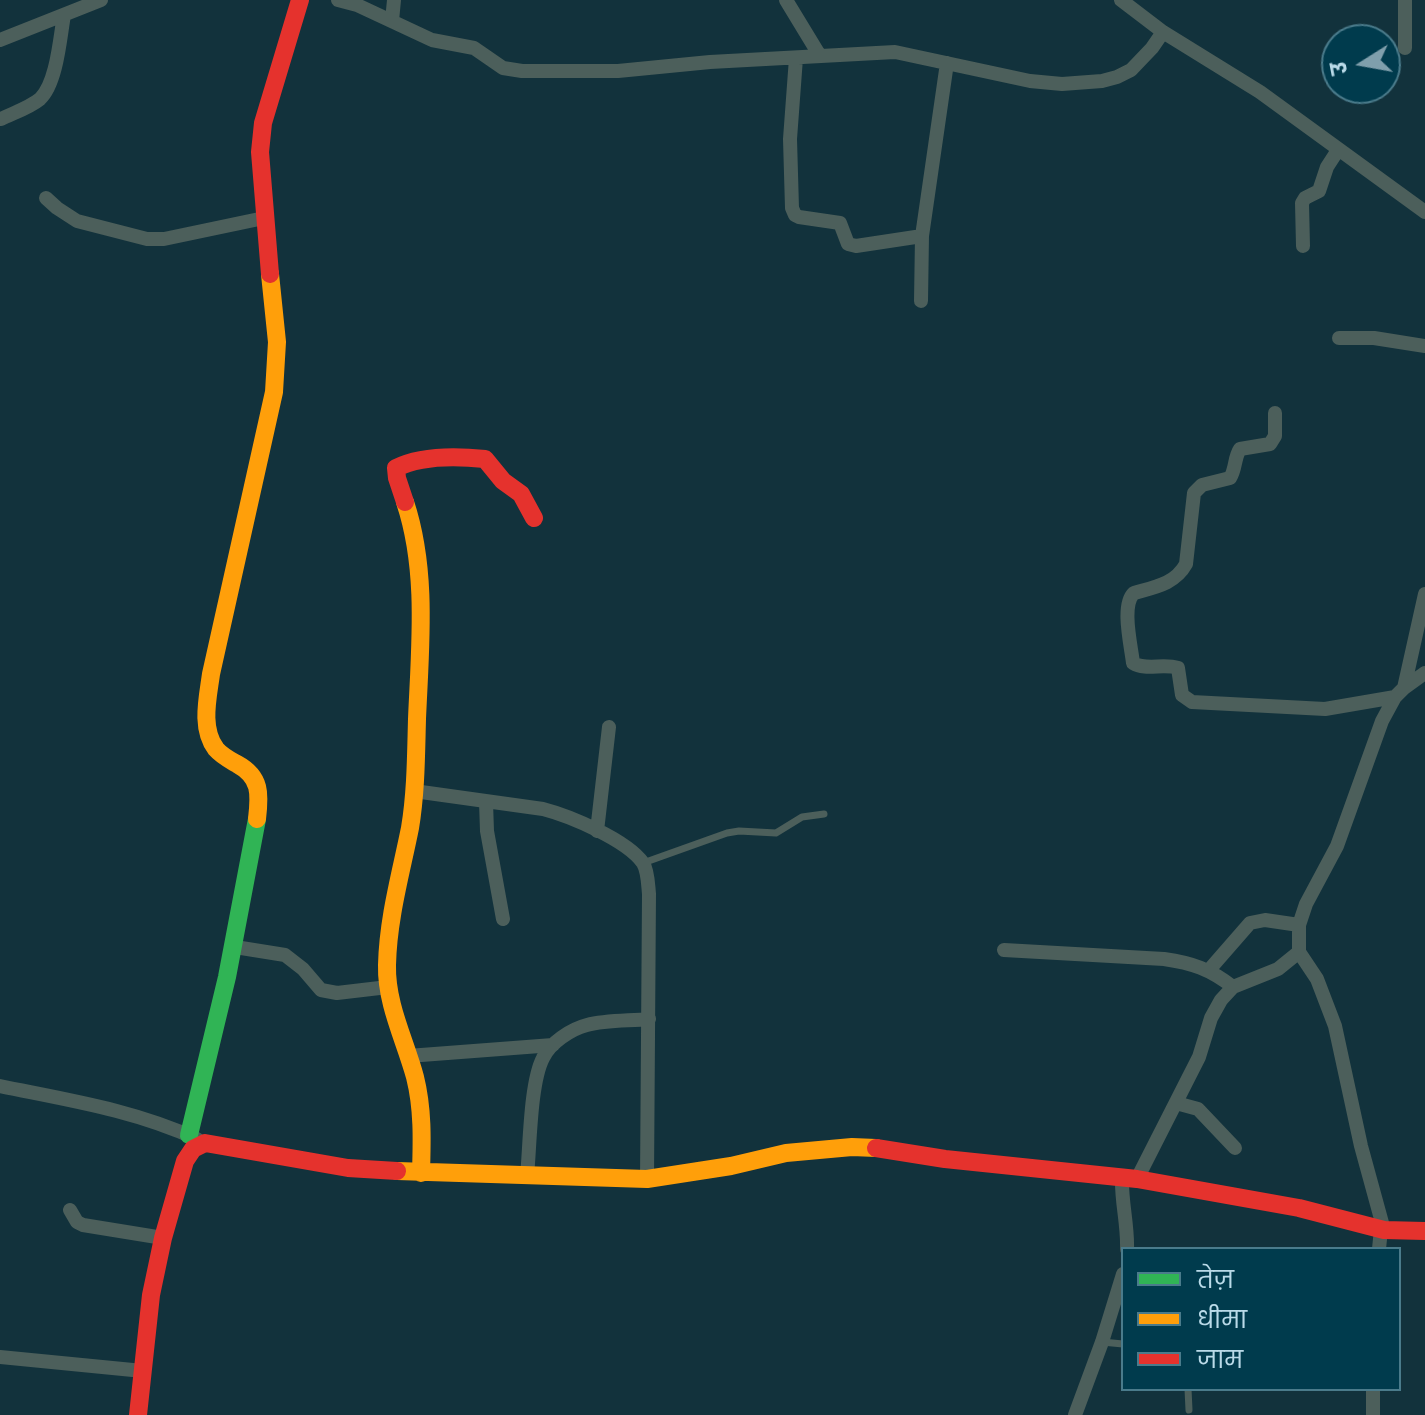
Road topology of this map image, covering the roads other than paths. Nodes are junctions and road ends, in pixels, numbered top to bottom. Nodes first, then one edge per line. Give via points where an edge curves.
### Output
1 (101, 0) edge
2 (300, 0) edge
3 (338, 0) edge
4 (394, 0) edge
5 (786, 0) edge
6 (1405, 0) edge
7 (1128, 3) edge
8 (64, 15) junction
9 (392, 21) junction
10 (1163, 32) junction
11 (0, 40) edge
12 (1405, 48) dead end
13 (820, 56) junction
14 (796, 58) junction
15 (947, 63) junction
16 (1, 119) edge
17 (1338, 150) junction
18 (46, 198) dead end
19 (1425, 213) edge
20 (264, 218) junction
21 (922, 236) junction
22 (1303, 246) dead end
23 (921, 301) dead end
24 (1339, 338) dead end
25 (1425, 346) edge
26 (1275, 413) dead end
27 (534, 518) dead end
28 (1425, 594) edge
29 (1425, 673) edge
30 (1400, 692) junction
31 (609, 727) dead end
32 (414, 791) junction
33 (486, 802) junction
34 (824, 814) dead end
35 (597, 831) junction
36 (643, 863) junction
37 (503, 919) dead end
38 (1299, 925) junction
39 (235, 947) junction
40 (1004, 950) dead end
41 (1299, 952) junction
42 (1209, 970) junction
43 (388, 987) junction
44 (1233, 987) junction
45 (649, 1019) junction
46 (553, 1045) junction
47 (408, 1056) junction
48 (0, 1086) edge
49 (1176, 1103) junction
50 (197, 1139) junction
51 (1235, 1148) dead end
52 (421, 1173) junction
53 (527, 1176) junction
54 (1129, 1178) junction
55 (647, 1179) junction
56 (70, 1210) dead end
57 (1383, 1229) junction
58 (1425, 1231) edge
59 (163, 1238) junction
60 (1127, 1247) edge
61 (1379, 1247) edge
62 (1121, 1280) edge
63 (1102, 1342) junction
64 (1121, 1344) edge
65 (0, 1357) edge
66 (143, 1371) junction
67 (1188, 1391) edge
68 (1373, 1391) edge
69 (1189, 1410) dead end
70 (138, 1415) edge
71 (1075, 1415) edge
72 (1373, 1415) edge

1 - 8 street
2 - 20 street via 263,123
3 - 9 street
4 - 9 street
5 - 13 street
6 - 12 street
7 - 10 street
8 - 11 street
8 - 16 street via 48,89 32,105
9 - 14 street via 432,40 474,48 503,68 522,71 618,71
10 - 15 street via 1131,70 1102,81 1030,81
10 - 17 street via 1260,92
13 - 14 street
13 - 15 street via 895,52
14 - 21 street via 790,139 795,215 840,223 848,244 856,246
15 - 21 street
17 - 19 street
17 - 22 street via 1319,191 1302,203
18 - 20 street via 77,221 147,239
20 - 39 street via 277,342 274,392 207,703 211,739 218,751 250,771 258,788
21 - 23 street
24 - 25 street
26 - 30 street via 1270,444 1240,449 1230,478 1202,485 1194,493 1181,574 1166,585 1130,596 1133,663 1178,668 1182,695 1192,702 1325,709
27 - 32 street via 521,494 485,459 415,461 396,468 414,529 420,591
28 - 30 street
29 - 30 street
30 - 38 street via 1382,721 1337,846
31 - 35 street
32 - 33 street
32 - 43 street via 396,887
33 - 35 street via 543,809
33 - 37 street
34 - 36 lane via 802,817 776,833 727,833
35 - 36 street via 629,848
36 - 45 street via 649,894
38 - 41 street
38 - 42 street via 1250,923
39 - 43 street via 285,955 321,990
39 - 50 street
40 - 42 street via 1164,959
41 - 44 street via 1278,969
41 - 57 street via 1317,979 1335,1026
42 - 44 street
43 - 47 street
44 - 49 street via 1211,1018
45 - 46 street via 590,1024
45 - 55 street
46 - 47 street
46 - 53 street via 542,1058 536,1084
47 - 52 street via 422,1118
48 - 50 street via 129,1113
49 - 51 street via 1198,1109
49 - 54 street
50 - 52 street via 348,1168
50 - 59 street via 185,1161
52 - 53 street
53 - 55 street
54 - 55 street via 852,1147 786,1153
54 - 57 street via 1299,1208
54 - 60 street via 1121,1193
56 - 59 street via 83,1225
57 - 58 street
57 - 61 street
59 - 66 street
62 - 63 street
63 - 64 lane
63 - 71 street
65 - 66 street
66 - 70 street
67 - 69 lane
68 - 72 street

